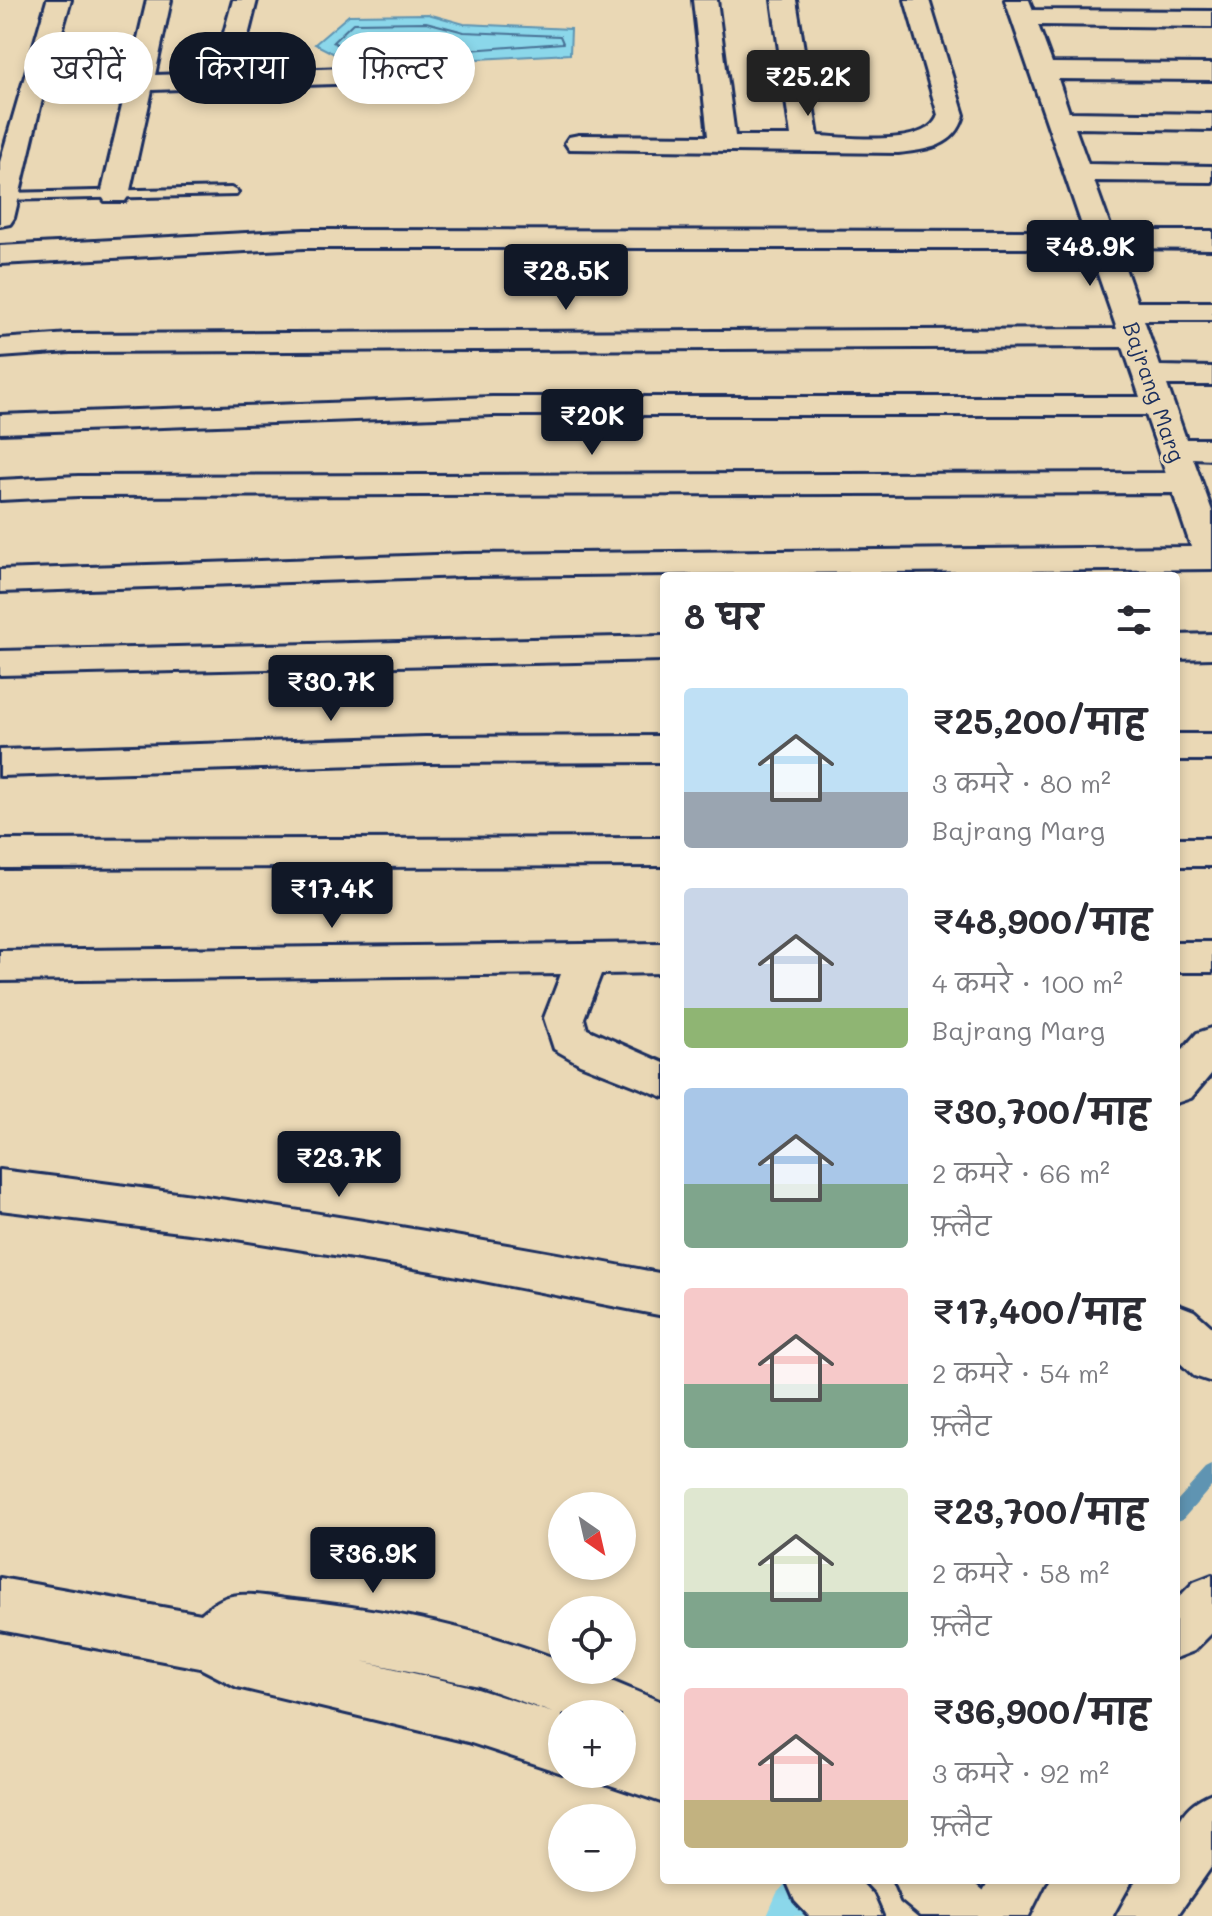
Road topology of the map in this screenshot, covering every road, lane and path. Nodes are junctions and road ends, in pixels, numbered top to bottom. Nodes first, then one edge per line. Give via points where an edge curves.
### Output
1 (59, 0) edge
2 (159, 0) edge
3 (245, 0) edge
4 (705, 0) edge
5 (784, 0) edge
6 (917, 0) edge
7 (1019, 8) edge
8 (1212, 19) edge
9 (152, 32) edge
10 (237, 32) edge
11 (1040, 71) junction
12 (1212, 72) edge
13 (137, 104) edge
14 (1057, 120) junction
15 (1212, 122) edge
16 (10, 138) edge
17 (579, 143) dead end
18 (722, 144) junction
19 (806, 144) junction
20 (1075, 172) junction
21 (1212, 174) edge
22 (231, 192) dead end
23 (115, 195) junction
24 (2, 204) edge
25 (1102, 240) junction
26 (1212, 240) edge
27 (0, 255) edge
28 (1212, 311) edge
29 (1129, 324) junction
30 (0, 348) edge
31 (1147, 375) junction
32 (1212, 376) edge
33 (1158, 406) junction
34 (0, 424) edge
35 (1173, 448) junction
36 (1212, 449) edge
37 (1186, 483) junction
38 (0, 490) edge
39 (1206, 525) edge
40 (1212, 557) edge
41 (0, 581) edge
42 (1212, 646) edge
43 (1180, 647) edge
44 (660, 648) edge
45 (0, 663) edge
46 (1180, 747) edge
47 (1212, 747) edge
48 (660, 749) edge
49 (0, 763) edge
50 (660, 852) edge
51 (1180, 852) edge
52 (1212, 852) edge
53 (0, 854) edge
54 (1180, 957) edge
55 (1212, 957) edge
56 (660, 958) edge
57 (587, 959) junction
58 (0, 966) edge
59 (1212, 1044) edge
60 (660, 1078) edge
61 (1180, 1081) edge
62 (0, 1190) edge
63 (660, 1294) edge
64 (1212, 1599) edge
65 (0, 1604) edge
66 (1180, 1630) edge
67 (211, 1643) junction
68 (660, 1729) edge
69 (548, 1740) edge
70 (636, 1766) edge
71 (660, 1773) edge
72 (1212, 1820) edge
73 (1180, 1864) edge
74 (820, 1884) edge
75 (928, 1884) edge
76 (1018, 1884) edge
77 (1166, 1884) edge
78 (852, 1916) edge
79 (968, 1916) edge
80 (998, 1916) edge
81 (1144, 1916) edge

1 - 16 street
2 - 9 street
3 - 10 street
4 - 18 street
5 - 19 street
6 - 19 street via 951,115 949,127 940,136 898,145
7 - 8 street
7 - 11 street, Bajrang Marg
11 - 12 street
11 - 14 street, Bajrang Marg
13 - 23 street
14 - 15 street
14 - 20 street, Bajrang Marg
16 - 24 street
17 - 18 street
18 - 19 street
20 - 21 street
20 - 25 street, Bajrang Marg
22 - 23 lane
23 - 24 lane
25 - 26 street
25 - 27 street via 304,239
25 - 29 street, Bajrang Marg
28 - 29 street
29 - 30 street
29 - 31 street, Bajrang Marg
31 - 32 street
31 - 33 street, Bajrang Marg
33 - 34 street via 492,406
33 - 35 street, Bajrang Marg
35 - 36 street
35 - 37 street, Bajrang Marg
37 - 38 street
37 - 39 street, Bajrang Marg
39 - 40 street, Bajrang Marg
40 - 41 street via 465,565
42 - 43 street
44 - 45 street
46 - 47 street
48 - 49 street
50 - 53 street
51 - 52 street
54 - 55 street
56 - 57 street
57 - 58 street
57 - 60 street via 564,1018 569,1038
59 - 61 street
62 - 63 street via 230,1218
64 - 66 street
65 - 67 street
67 - 68 street via 233,1622 342,1630 454,1652
67 - 69 street via 237,1660 468,1714
70 - 71 street
72 - 73 street
74 - 78 street
75 - 79 street
76 - 80 street
77 - 81 street

